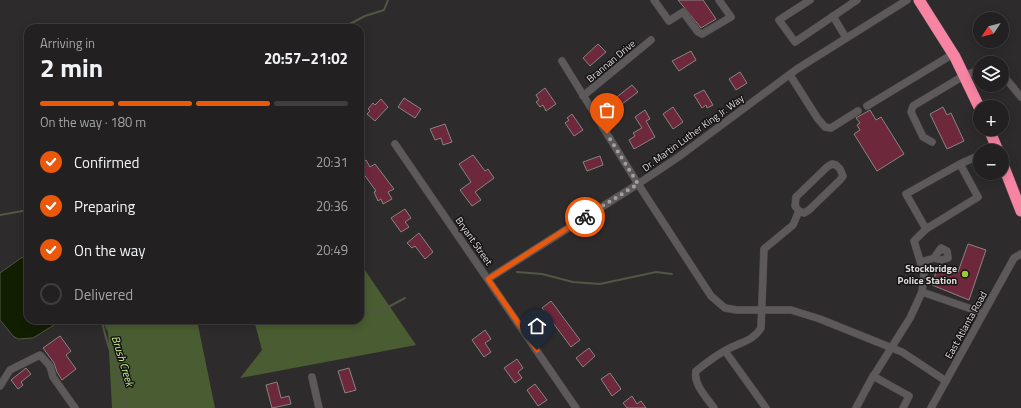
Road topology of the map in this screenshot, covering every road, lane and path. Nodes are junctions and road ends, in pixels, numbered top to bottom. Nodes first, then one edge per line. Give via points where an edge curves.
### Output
1 (654, 0) edge
2 (810, 0) edge
3 (857, 0) edge
4 (907, 0) edge
5 (919, 0) edge
6 (723, 1) edge
7 (833, 16) junction
8 (846, 38) junction
9 (651, 40) dead end
10 (953, 54) junction
11 (562, 61) dead end
12 (973, 72) edge
13 (790, 75) junction
14 (965, 75) junction
15 (1009, 82) edge
16 (583, 96) junction
17 (1021, 97) edge
18 (976, 100) edge
19 (867, 106) dead end
20 (858, 111) dead end
21 (932, 142) dead end
22 (395, 144) dead end
23 (973, 158) edge
24 (960, 164) junction
25 (1009, 180) edge
26 (638, 184) junction
27 (799, 211) junction
28 (1021, 212) edge
29 (926, 229) junction
30 (1021, 254) edge
31 (934, 258) dead end
32 (921, 262) junction
33 (488, 279) junction
34 (922, 292) junction
35 (762, 309) junction
36 (983, 313) junction
37 (891, 347) junction
38 (725, 351) junction
39 (873, 376) junction
40 (312, 377) dead end
41 (946, 381) junction
42 (0, 386) edge
43 (75, 408) edge
44 (319, 408) edge
45 (576, 408) edge
46 (714, 408) edge
47 (766, 408) edge
48 (856, 408) edge
49 (903, 408) edge
50 (931, 408) edge

1 - 6 street via 669,21 683,12 702,34 731,17
2 - 7 street via 779,20 795,42
3 - 7 street
4 - 8 street, Dr. Martin Luther King Jr. Way
5 - 10 highway
7 - 8 street
8 - 13 street, Dr. Martin Luther King Jr. Way
9 - 16 street, Brannan Drive
10 - 14 highway
10 - 19 street
11 - 16 street
12 - 14 street
13 - 20 street via 825,127 831,128
13 - 26 street, Dr. Martin Luther King Jr. Way
14 - 18 highway
14 - 21 street via 913,106 911,112 923,137
15 - 17 street
16 - 26 street
22 - 33 street, Bryant Street
23 - 24 street
24 - 29 street via 978,198
24 - 29 street via 906,194
25 - 28 highway
26 - 33 street, Dr. Martin Luther King Jr. Way
26 - 35 street via 711,296 725,308
27 - 27 street via 804,213 810,210 840,180 842,172 836,165 826,167 796,197 795,206
27 - 35 street via 793,225 764,249
29 - 32 street via 914,241
30 - 36 street, East Atlanta Road via 1014,258
31 - 32 street
32 - 34 street via 924,274
33 - 45 street, Bryant Street
34 - 36 street
34 - 37 street via 910,318
35 - 37 street via 803,313
35 - 38 street via 761,328 758,333 748,342
36 - 41 street, East Atlanta Road
37 - 39 street
37 - 41 street
38 - 46 street via 699,369 695,376 696,382
38 - 47 street
39 - 48 street
39 - 49 street via 910,396
40 - 44 street
41 - 50 street, East Atlanta Road
42 - 43 street via 10,370 40,355 50,366 53,377

